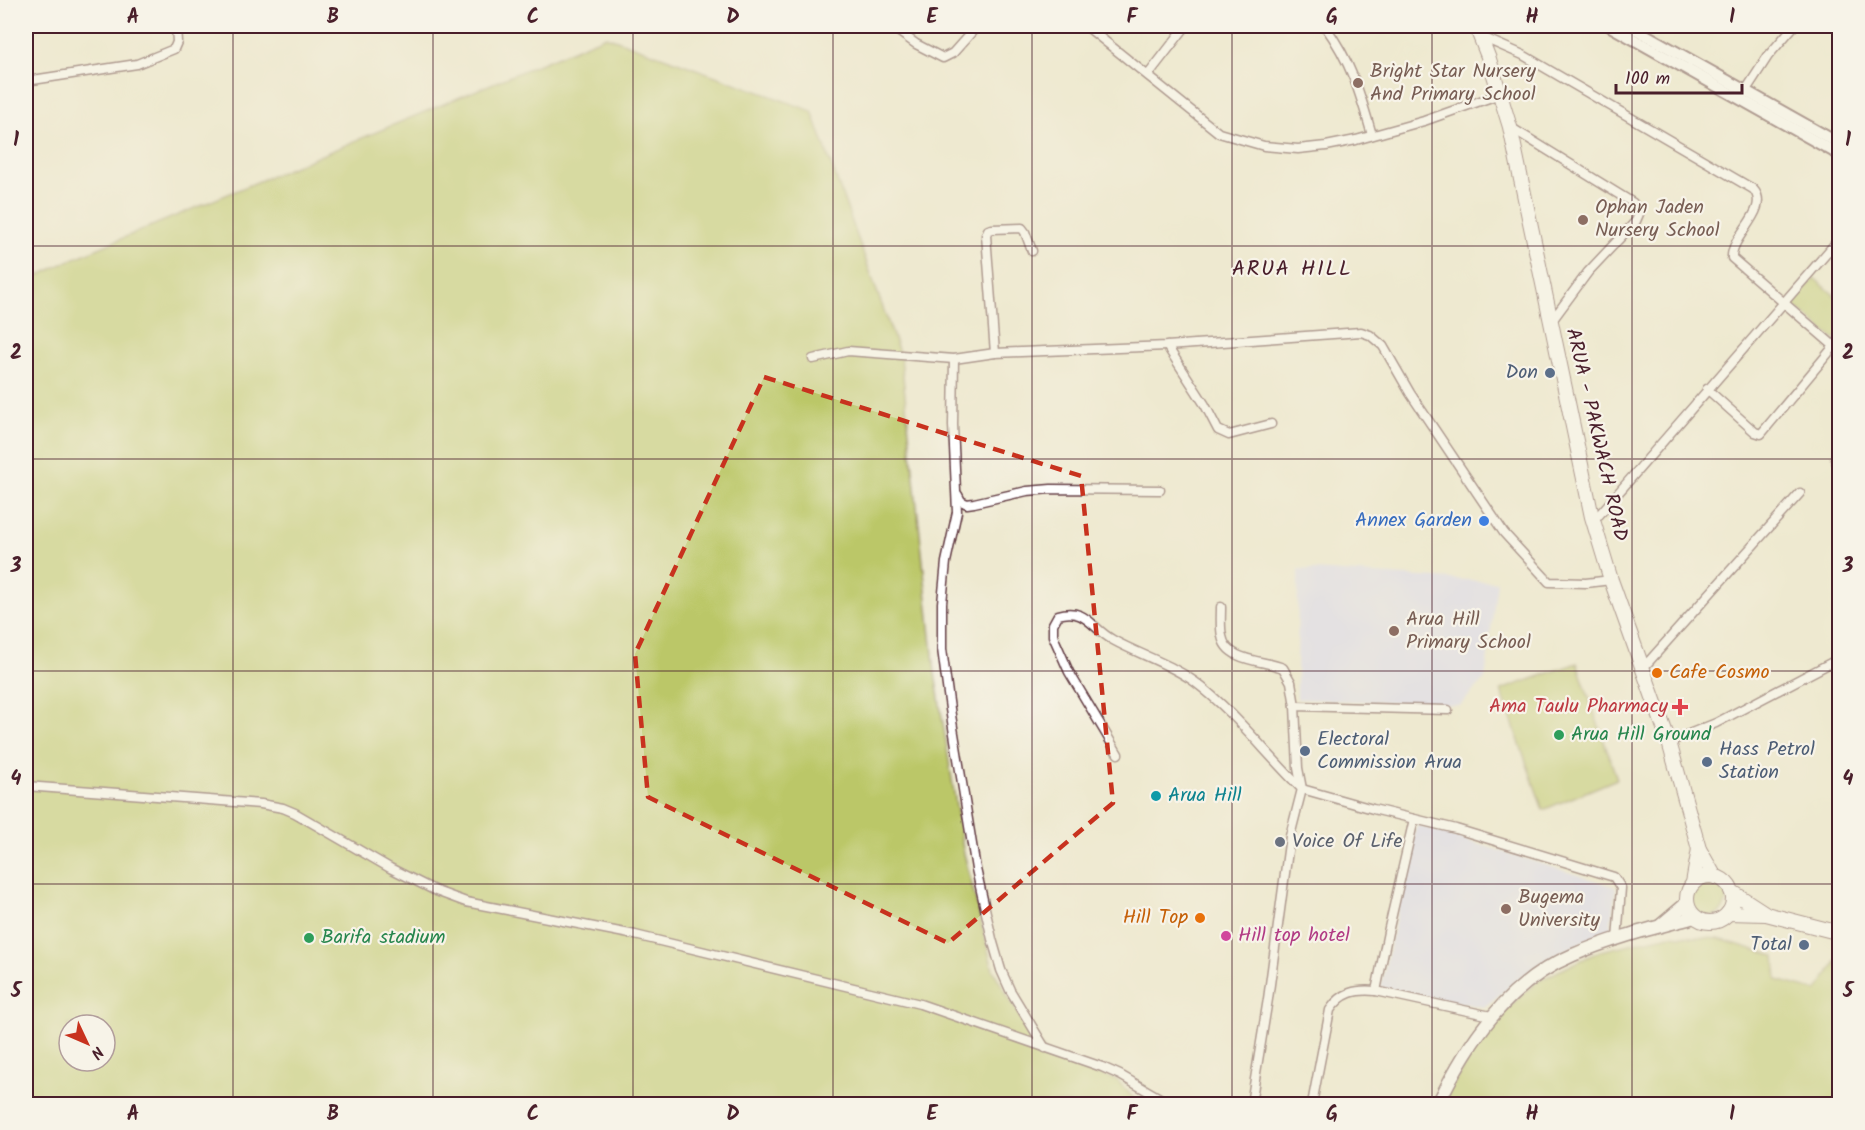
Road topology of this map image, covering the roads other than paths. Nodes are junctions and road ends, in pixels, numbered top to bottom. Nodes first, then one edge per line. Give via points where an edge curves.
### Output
1 (176, 26) edge
2 (891, 26) edge
3 (977, 26) edge
4 (1086, 26) edge
5 (1186, 26) edge
6 (1325, 26) edge
7 (1610, 26) edge
8 (1630, 26) edge
9 (1794, 26) edge
10 (1479, 31) edge
11 (1645, 34) edge
12 (1148, 75) junction
13 (26, 81) edge
14 (1746, 90) junction
15 (1500, 94) junction
16 (1510, 127) junction
17 (1372, 135) junction
18 (1839, 144) edge
19 (1839, 155) edge
20 (1839, 238) edge
21 (1032, 251) dead end
22 (1783, 302) junction
23 (1550, 322) junction
24 (1837, 342) edge
25 (1167, 346) junction
26 (995, 352) junction
27 (813, 359) dead end
28 (954, 360) junction
29 (1707, 389) junction
30 (1271, 424) dead end
31 (1839, 447) edge
32 (1839, 470) edge
33 (1160, 490) dead end
34 (958, 494) junction
35 (1800, 494) dead end
36 (1592, 517) junction
37 (1611, 580) junction
38 (1221, 607) dead end
39 (1839, 658) edge
40 (1642, 668) junction
41 (1295, 706) junction
42 (1448, 710) dead end
43 (1669, 742) junction
44 (1118, 754) dead end
45 (26, 786) edge
46 (1302, 789) junction
47 (1414, 819) junction
48 (1699, 849) junction
49 (1715, 877) junction
50 (1693, 883) junction
51 (1731, 891) junction
52 (1687, 903) junction
53 (1728, 913) junction
54 (1766, 914) junction
55 (1695, 917) junction
56 (1658, 927) junction
57 (1839, 933) edge
58 (1617, 940) junction
59 (1376, 991) junction
60 (1491, 1016) junction
61 (1045, 1048) junction
62 (1170, 1104) edge
63 (1251, 1104) edge
64 (1312, 1104) edge
65 (1438, 1104) edge

1 - 13 street via 174,49 154,58
2 - 3 street via 943,58 953,53
4 - 12 street
5 - 12 street
6 - 17 street via 1348,63
7 - 11 street
8 - 11 street
9 - 14 street
10 - 15 main road, ARUA - PAKWACH ROAD
10 - 22 street via 1753,189 1758,205 1731,258
11 - 14 street
11 - 19 street
12 - 17 street via 1218,133 1246,143 1298,149
14 - 18 street
15 - 16 main road, ARUA - PAKWACH ROAD
15 - 17 street
16 - 23 main road, ARUA - PAKWACH ROAD
16 - 23 street via 1633,203 1639,214
20 - 22 street
21 - 26 street via 1022,228 992,229 986,234
22 - 24 street
22 - 29 street
23 - 36 main road, ARUA - PAKWACH ROAD
24 - 29 street via 1761,435
25 - 26 street
25 - 30 street via 1218,430 1229,435
25 - 37 street via 1370,334 1383,346 1504,533 1549,582
26 - 28 street
27 - 28 street via 848,351
28 - 34 street
29 - 36 street via 1599,515
31 - 32 street via 1835,459
33 - 34 street via 1051,489 967,504
34 - 61 street via 943,590 942,649 958,764 976,869 1001,970
35 - 40 street
36 - 37 main road, ARUA - PAKWACH ROAD
37 - 40 main road, ARUA - PAKWACH ROAD
38 - 41 street via 1224,643 1239,656 1283,668 1291,682
39 - 43 street via 1716,723
40 - 43 main road, ARUA - PAKWACH ROAD
41 - 42 street
41 - 46 street
43 - 48 main road, ARUA - PAKWACH ROAD
44 - 46 street via 1053,636 1058,615 1080,614 1112,640 1169,665 1193,681 1215,698
45 - 61 street via 283,808 390,868 466,902 635,935 847,985 920,1004
46 - 47 street
46 - 63 street via 1290,836
47 - 58 street via 1614,877 1621,888
47 - 59 street
48 - 49 main road, ARUA - PAKWACH ROAD
48 - 50 main road, ARUA - PAKWACH ROAD
49 - 50 main road via 1703,877
49 - 51 main road
50 - 52 main road via 1687,892
51 - 53 main road
51 - 54 main road
52 - 55 main road
52 - 56 main road
53 - 54 main road
53 - 55 main road via 1710,922
54 - 57 main road
55 - 56 main road
56 - 58 main road
58 - 60 main road via 1572,955 1539,973
59 - 60 street
59 - 64 street via 1349,992 1337,998 1330,1010
60 - 65 main road via 1467,1050
61 - 62 street via 1120,1075

